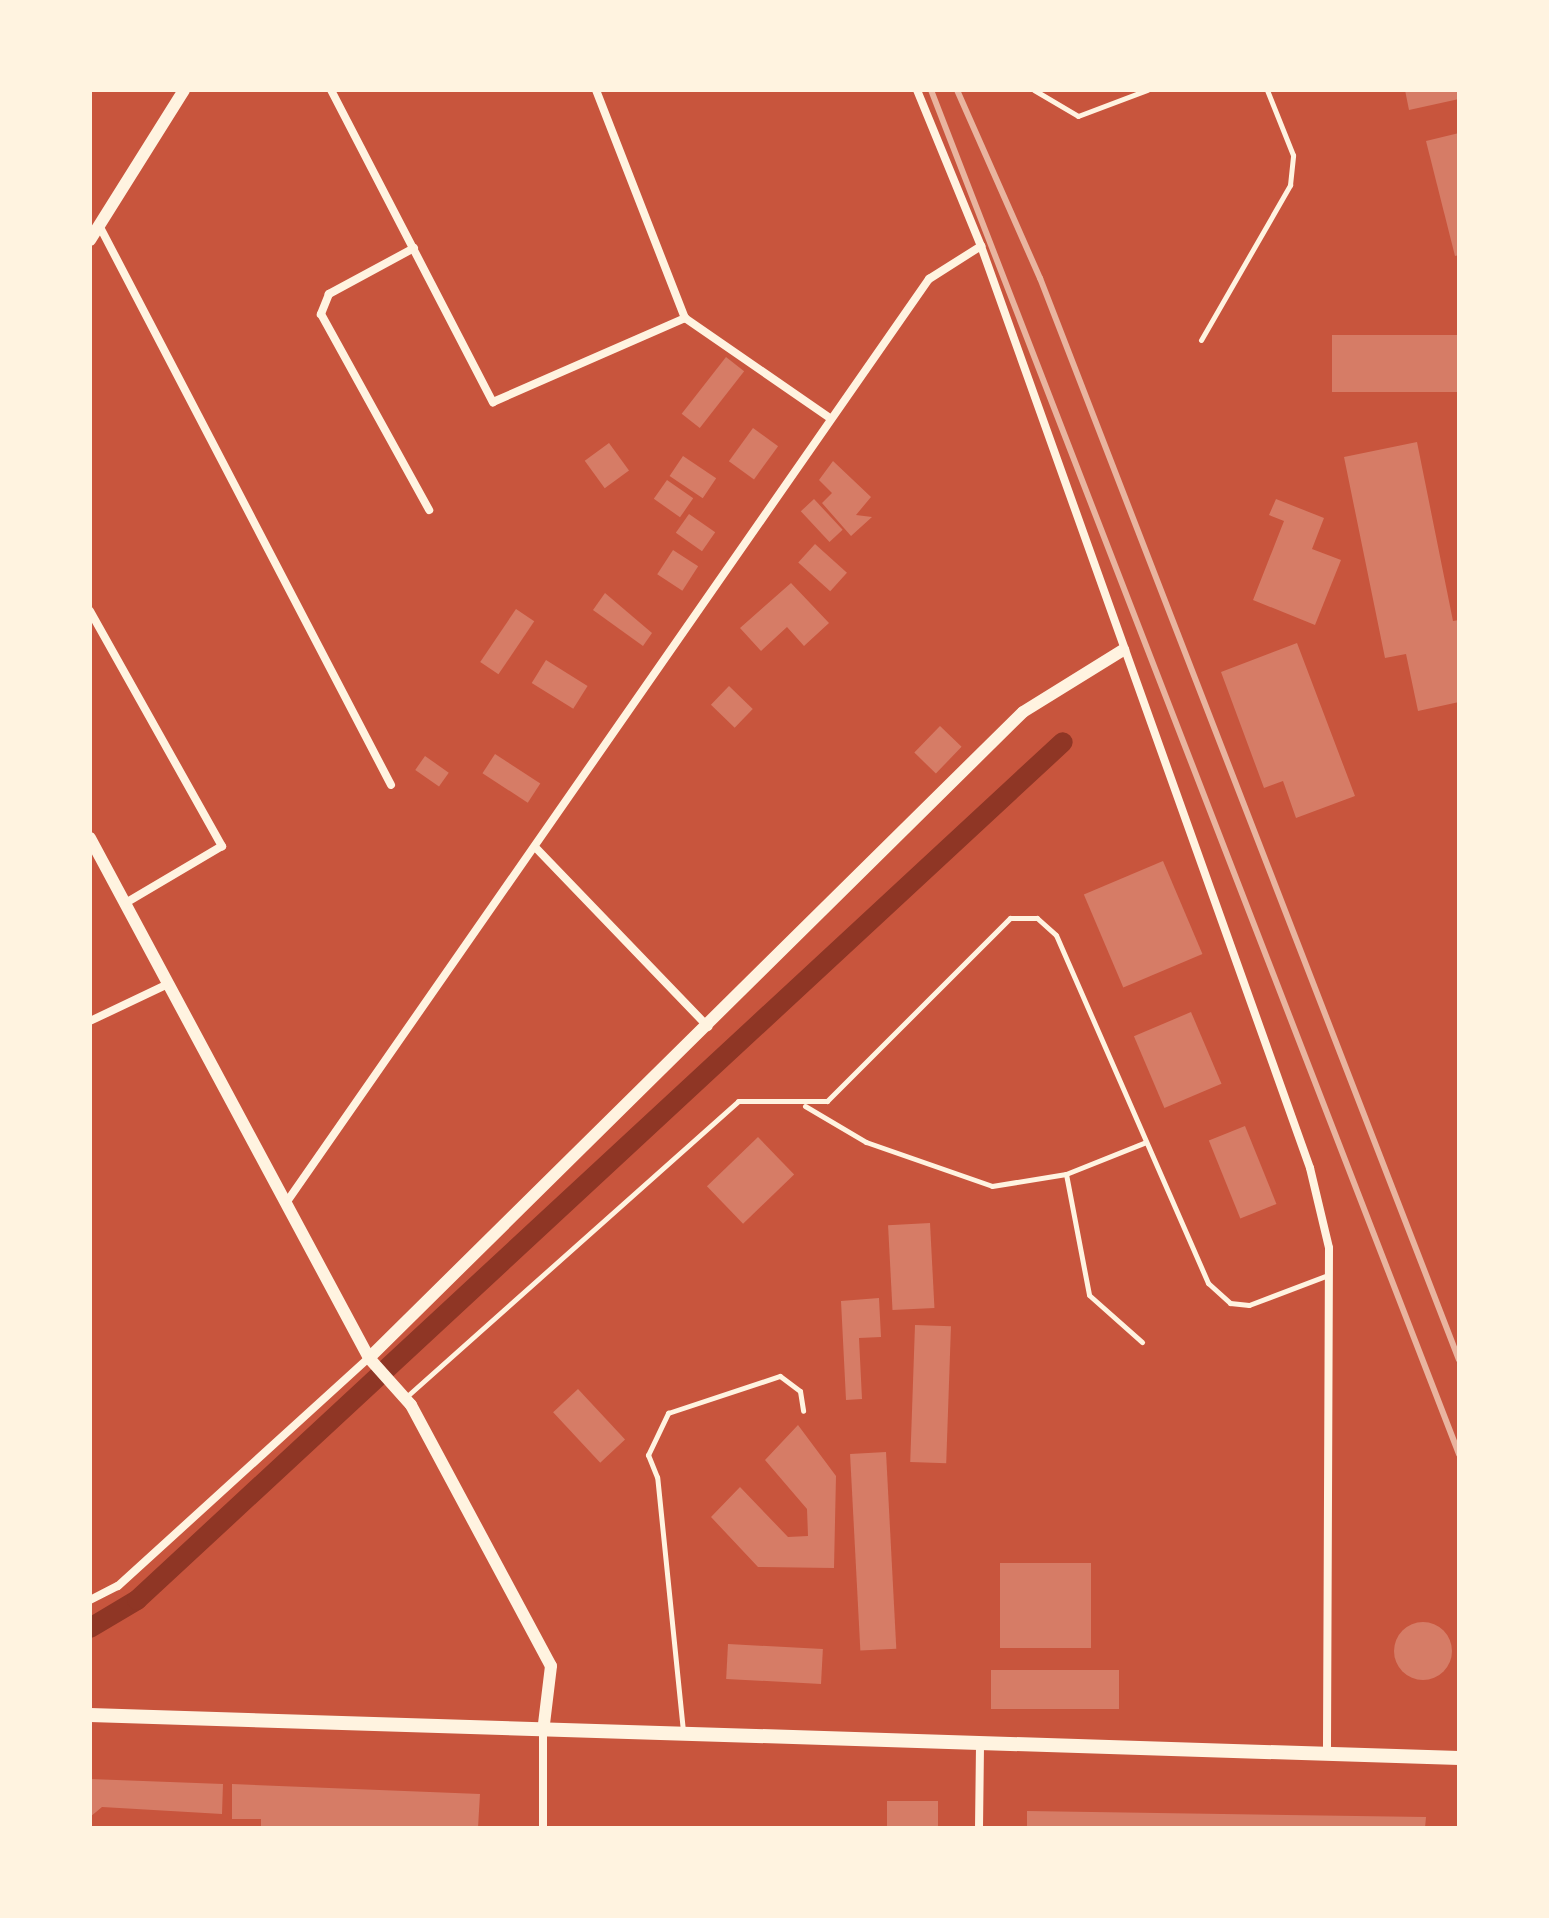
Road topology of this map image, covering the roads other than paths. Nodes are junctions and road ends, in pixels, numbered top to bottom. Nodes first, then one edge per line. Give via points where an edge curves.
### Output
1 (184, 90) edge
2 (331, 90) edge
3 (596, 90) edge
4 (917, 90) edge
5 (1034, 90) edge
6 (1147, 90) edge
7 (1267, 90) edge
8 (101, 229) junction
9 (90, 240) edge
10 (981, 246) junction
11 (414, 248) junction
12 (685, 318) junction
13 (1201, 340) dead end
14 (830, 418) junction
15 (429, 510) dead end
16 (90, 611) edge
17 (1123, 650) junction
18 (391, 785) dead end
19 (90, 838) edge
20 (537, 849) junction
21 (124, 904) junction
22 (168, 984) junction
23 (90, 1021) edge
24 (708, 1027) junction
25 (805, 1106) junction
26 (1146, 1142) junction
27 (1066, 1174) junction
28 (286, 1203) junction
29 (1329, 1275) junction
30 (1142, 1342) dead end
31 (369, 1358) junction
32 (405, 1398) junction
33 (803, 1411) dead end
34 (90, 1600) edge
35 (90, 1715) edge
36 (543, 1732) junction
37 (683, 1732) junction
38 (980, 1743) junction
39 (1327, 1756) junction
40 (1459, 1758) edge
41 (543, 1828) edge
42 (979, 1828) edge

1 - 8 street
2 - 11 street
3 - 12 street
4 - 10 street
5 - 6 lane via 1078,116
7 - 13 lane via 1293,155 1290,185
8 - 9 street
8 - 18 street
10 - 14 street via 929,279
10 - 17 street
11 - 12 street via 493,402
11 - 15 street via 329,294 321,314
12 - 14 street
14 - 20 street
16 - 21 street via 222,846
17 - 24 street via 1023,712
17 - 29 street via 1284,1089 1310,1168
19 - 21 street
20 - 24 street
20 - 28 street
21 - 22 street
22 - 23 street
22 - 28 street
24 - 31 street
25 - 26 lane via 827,1101 1010,918 1037,918 1056,935
25 - 27 lane via 943,1174 992,1186
25 - 32 lane via 780,1098 738,1101
26 - 27 lane
26 - 29 lane via 1208,1283 1230,1303 1249,1305
27 - 30 lane via 1089,1295
28 - 31 street
29 - 39 street
31 - 32 street
31 - 34 street via 118,1586
32 - 36 street via 551,1666
33 - 37 lane via 800,1391 780,1376 668,1413 648,1455 657,1477
35 - 36 main road
36 - 37 main road
36 - 41 street
37 - 38 main road
38 - 39 main road
38 - 42 street
39 - 40 main road

